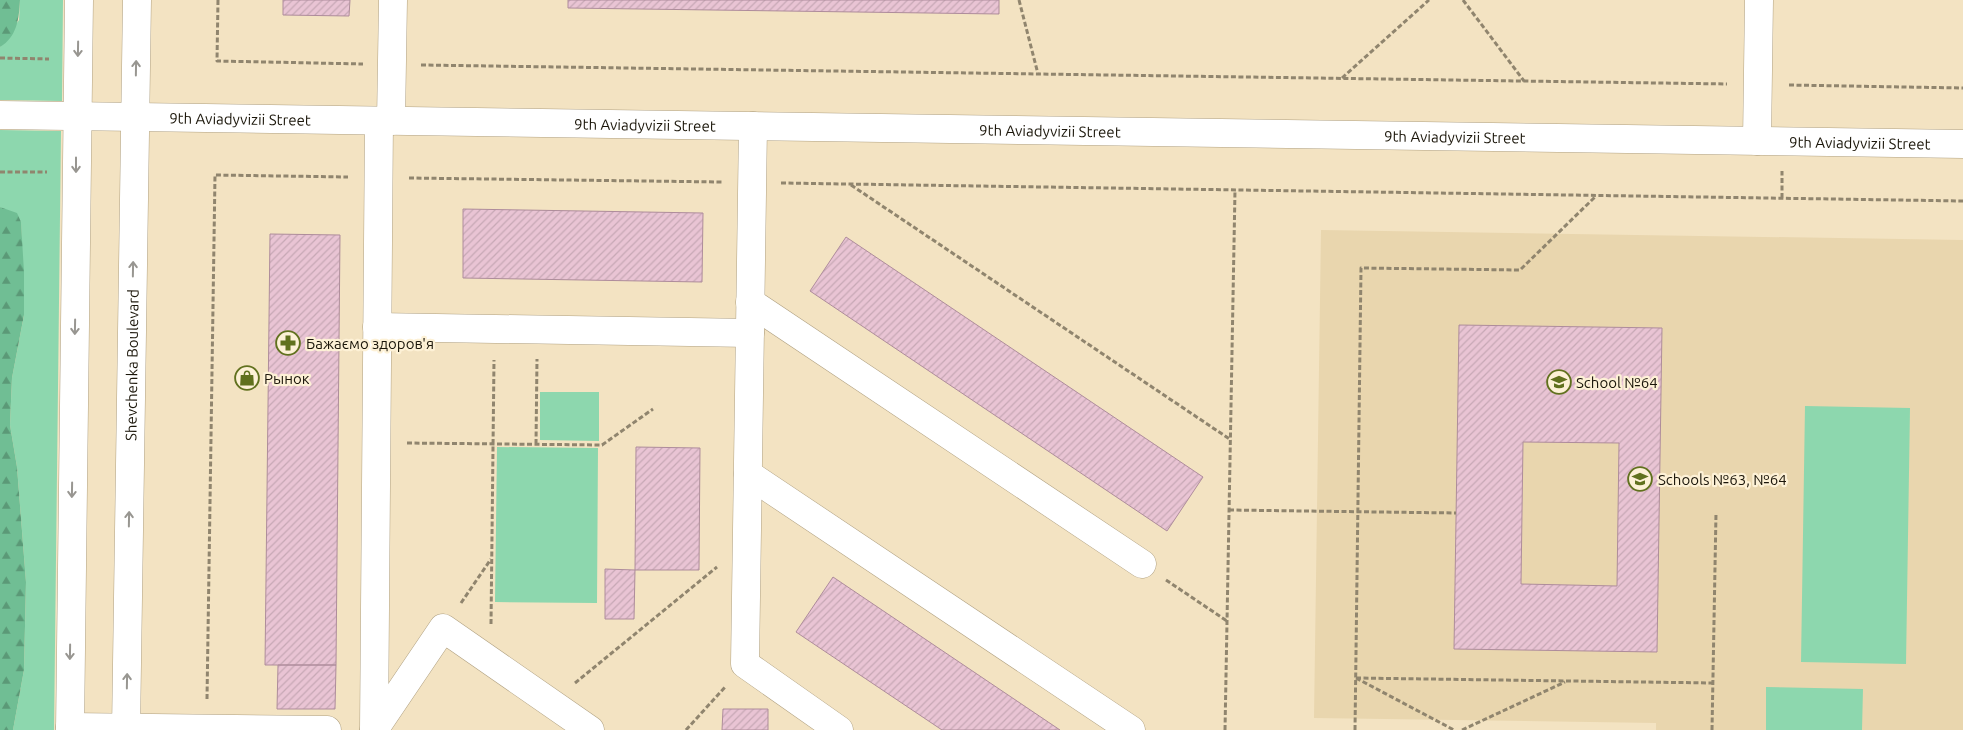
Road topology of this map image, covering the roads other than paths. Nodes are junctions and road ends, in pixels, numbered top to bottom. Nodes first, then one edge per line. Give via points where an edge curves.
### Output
1 (79, 0) edge
2 (138, 0) edge
3 (393, 0) edge
4 (1759, 0) edge
5 (0, 115) edge
6 (77, 116) junction
7 (136, 117) junction
8 (385, 121) junction
9 (753, 126) junction
10 (1757, 141) junction
11 (1963, 144) edge
12 (750, 302) junction
13 (377, 327) junction
14 (750, 333) junction
15 (748, 474) junction
16 (1142, 564) road end
17 (824, 725) edge
18 (70, 729) edge
19 (126, 729) edge
20 (327, 730) edge
21 (374, 730) edge
22 (590, 730) edge
23 (1130, 730) edge

1 -> 6 street
7 -> 2 street, Shevchenka Boulevard
3 - 8 street via 392,64
4 - 10 street
5 - 6 street, 9th Aviadyvizii Street
6 - 7 street, 9th Aviadyvizii Street
6 -> 18 street
7 - 8 street, 9th Aviadyvizii Street
19 -> 7 street, Shevchenka Boulevard
8 - 9 street, 9th Aviadyvizii Street
8 - 13 street via 379,177
9 - 10 street, 9th Aviadyvizii Street
9 - 12 street
10 - 11 street, 9th Aviadyvizii Street
12 - 14 street
12 - 16 street
13 - 14 street
13 - 21 street
14 - 15 street
15 - 17 street via 745,664
15 - 23 street
18 - 19 street
19 - 20 street
21 - 22 street via 443,628

